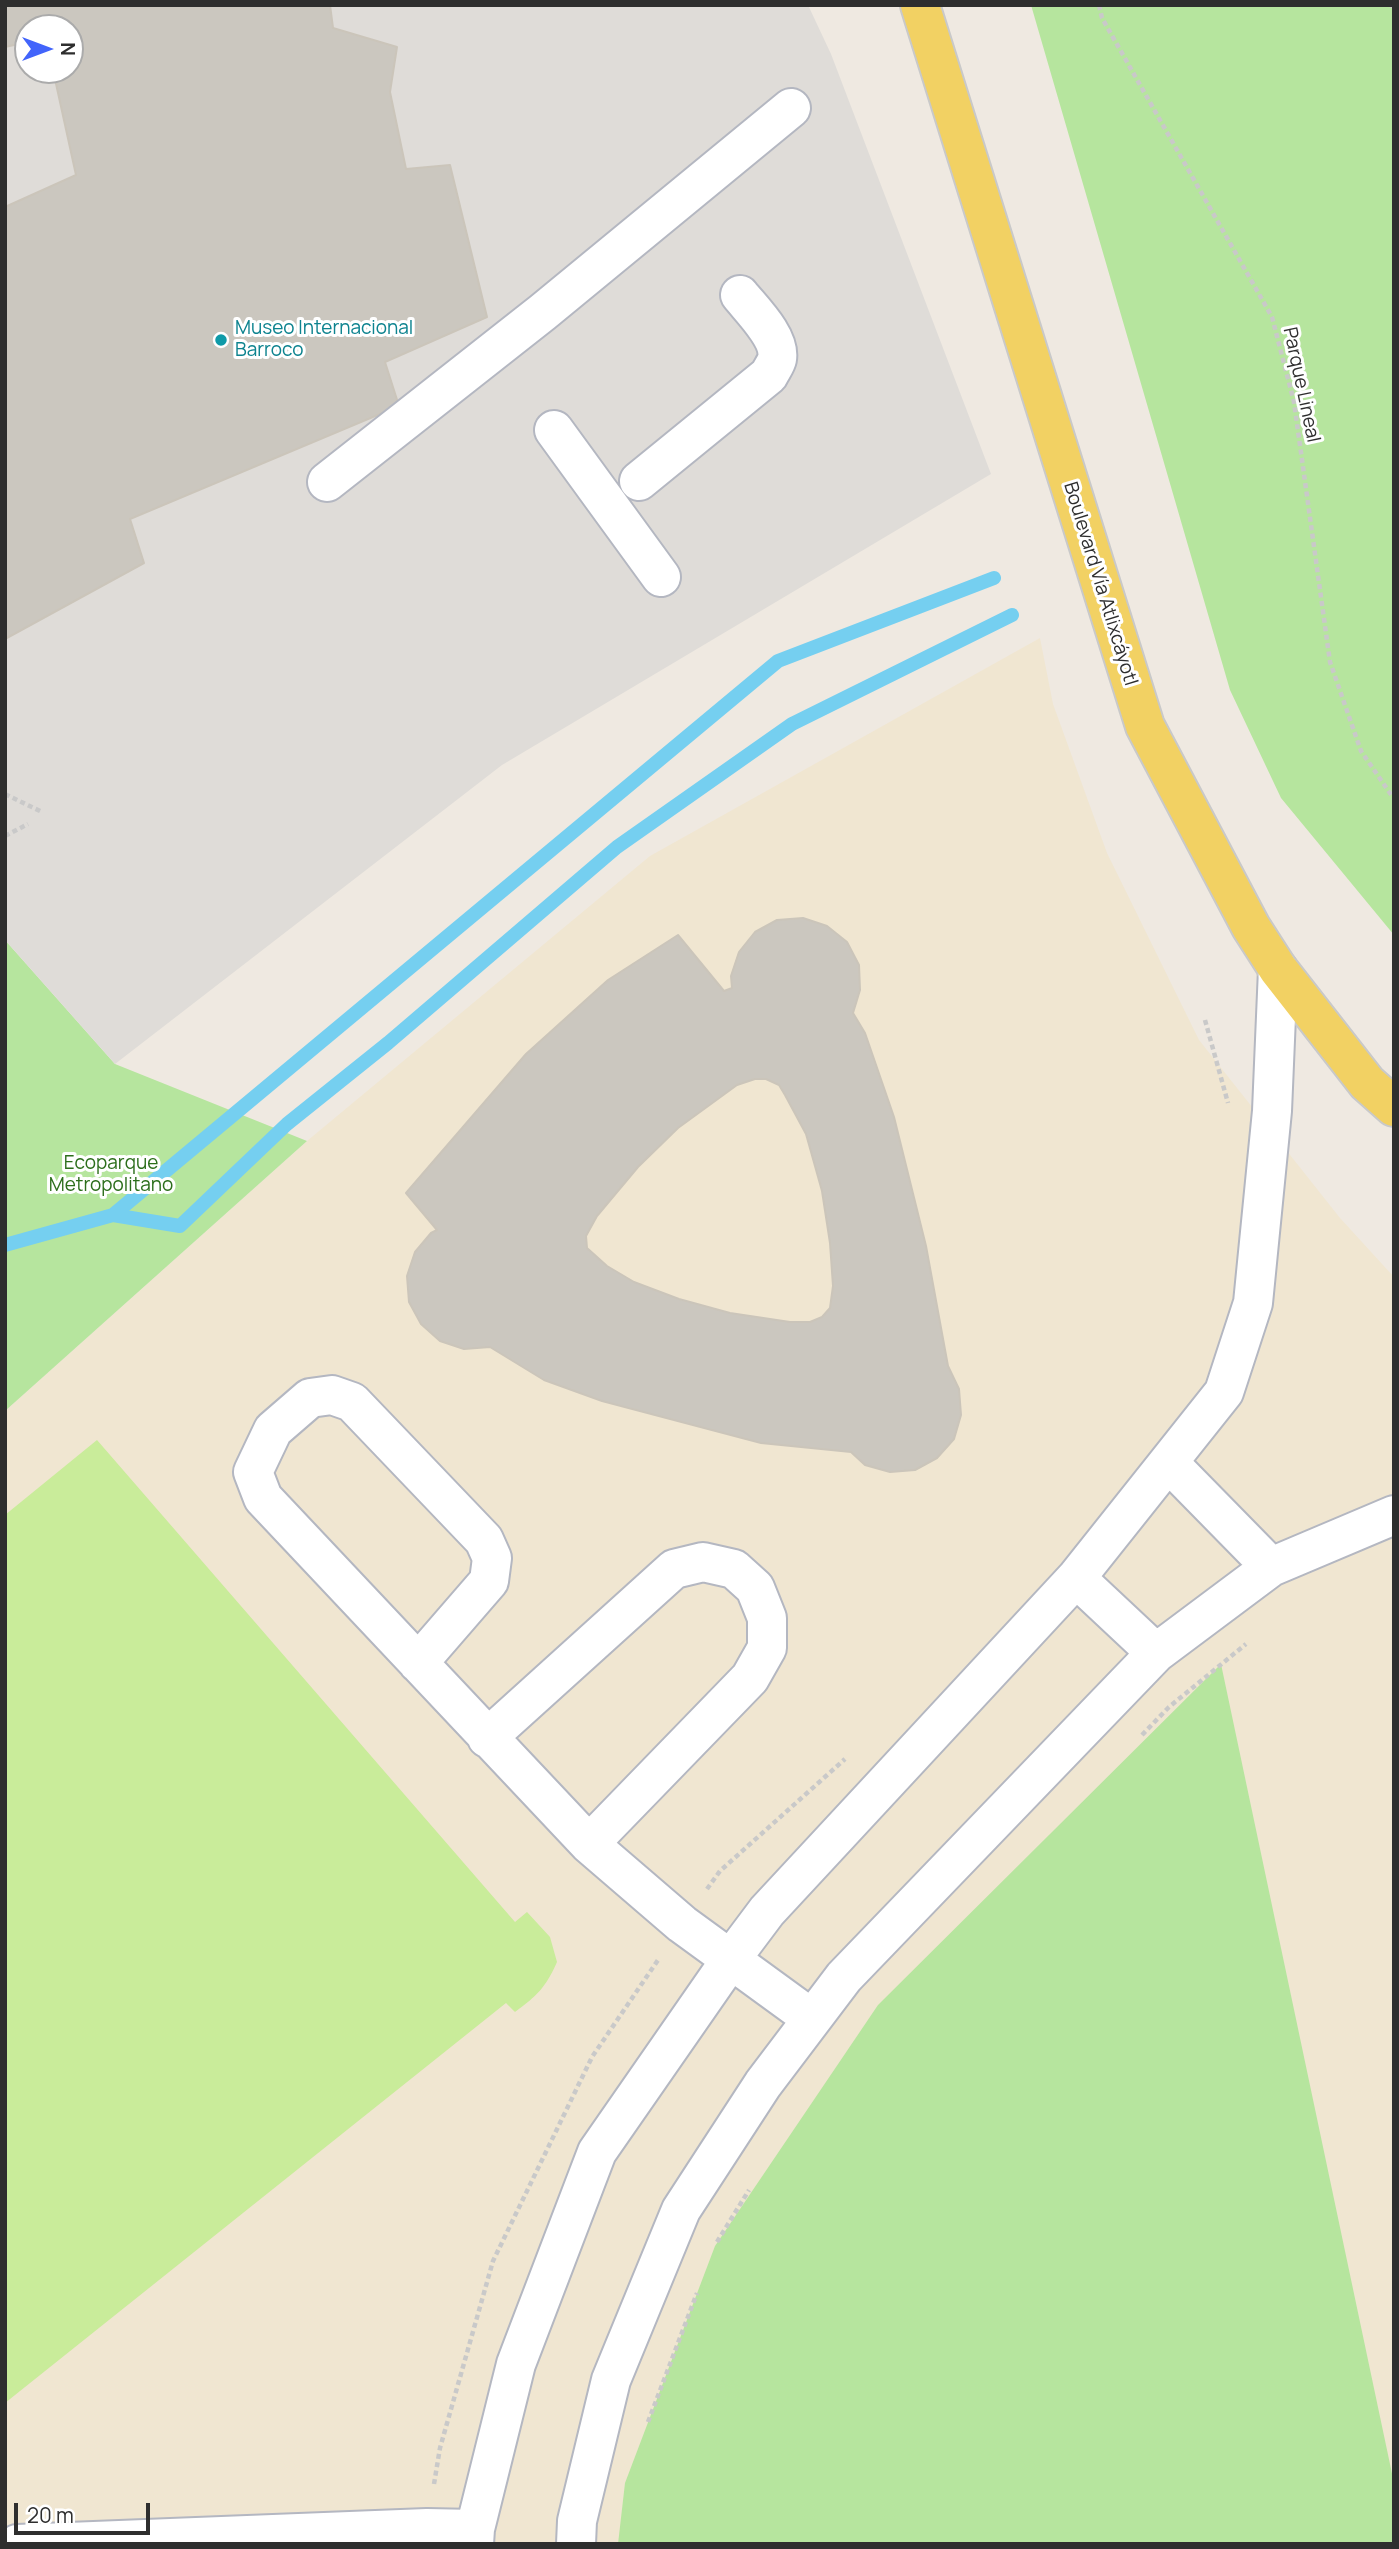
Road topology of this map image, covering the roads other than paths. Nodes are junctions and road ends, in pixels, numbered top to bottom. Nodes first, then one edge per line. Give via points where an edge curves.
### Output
1 (920, 5) edge
2 (791, 108) dead end
3 (740, 295) dead end
4 (554, 430) dead end
5 (327, 481) dead end
6 (639, 481) dead end
7 (661, 577) dead end
8 (1278, 969) junction
9 (1394, 1107) edge
10 (1169, 1463) junction
11 (1394, 1516) edge
12 (1271, 1567) junction
13 (1076, 1578) junction
14 (1156, 1653) junction
15 (418, 1663) junction
16 (487, 1738) junction
17 (589, 1844) junction
18 (731, 1959) junction
19 (811, 2018) junction
20 (474, 2536) edge
21 (17, 2544) edge
22 (576, 2544) edge

1 - 8 main road, Boulevard Vía Atlixcáyotl via 1145,726 1251,927
2 - 5 lane via 543,312
3 - 6 lane via 776,345 777,360 769,375
4 - 7 lane
8 - 9 main road, Boulevard Vía Atlixcáyotl via 1367,1083
8 - 10 lane via 1272,1111 1253,1303 1224,1392
10 - 12 lane
10 - 13 lane
11 - 12 lane
12 - 14 lane
13 - 14 lane
13 - 18 lane via 767,1912
14 - 19 lane via 854,1967
15 - 15 lane via 489,1581 492,1558 484,1540 352,1402 332,1395 310,1398 273,1430 253,1472 263,1498
15 - 16 lane
16 - 17 lane
16 - 17 lane via 674,1569 703,1562 734,1569 755,1588 767,1618 767,1648 750,1678
17 - 18 lane via 682,1924
18 - 19 lane
18 - 20 lane via 597,2152 516,2364
19 - 22 lane via 681,2210 611,2379 577,2521
20 - 21 lane via 427,2528

